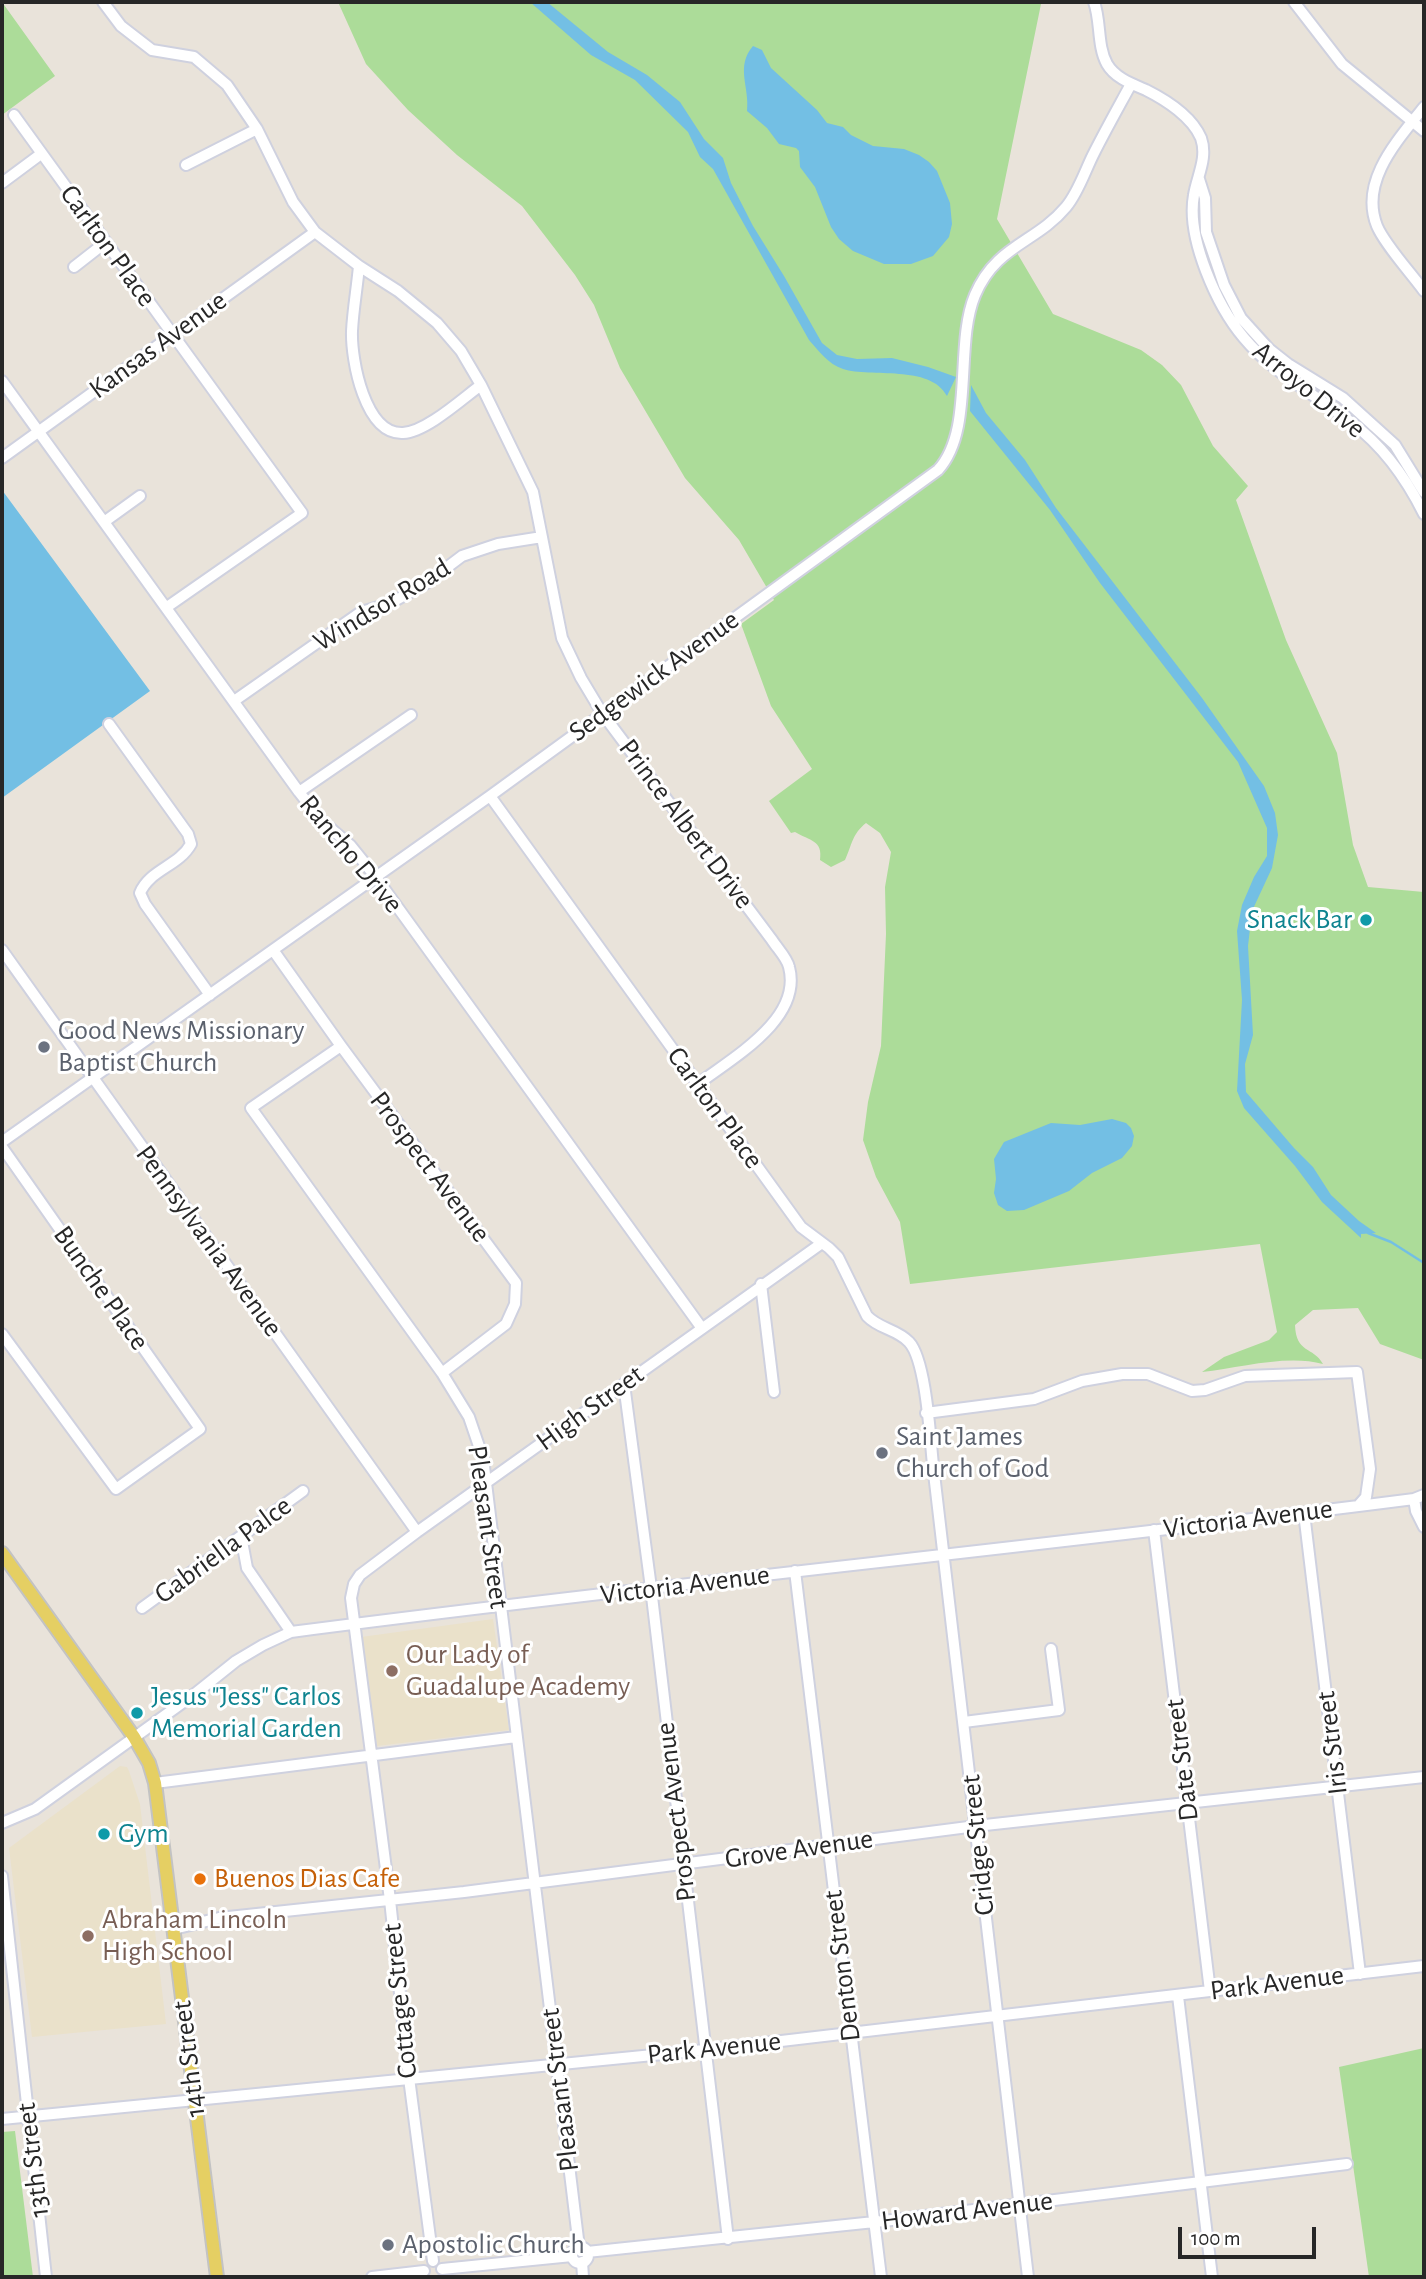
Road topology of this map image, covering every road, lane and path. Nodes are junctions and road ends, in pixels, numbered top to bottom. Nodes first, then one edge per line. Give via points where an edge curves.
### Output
1 (103, 2) edge
2 (1094, 2) edge
3 (1294, 2) edge
4 (1131, 84) junction
5 (1424, 107) edge
6 (14, 115) dead end
7 (1412, 123) junction
8 (257, 129) junction
9 (1424, 131) edge
10 (41, 154) junction
11 (186, 165) dead end
12 (1199, 179) junction
13 (2, 183) edge
14 (314, 232) junction
15 (106, 242) junction
16 (359, 266) junction
17 (74, 267) dead end
18 (1424, 291) edge
19 (172, 335) junction
20 (2, 381) edge
21 (481, 385) junction
22 (38, 432) junction
23 (2, 458) edge
24 (1424, 492) edge
25 (140, 496) dead end
26 (1424, 514) edge
27 (104, 522) junction
28 (542, 537) junction
29 (167, 607) junction
30 (234, 701) junction
31 (603, 713) junction
32 (411, 715) dead end
33 (109, 724) dead end
34 (299, 792) junction
35 (490, 796) junction
36 (374, 876) junction
37 (2, 950) edge
38 (273, 950) junction
39 (210, 995) junction
40 (341, 1046) junction
41 (93, 1077) junction
42 (698, 1084) junction
43 (2, 1144) edge
44 (822, 1243) junction
45 (761, 1284) junction
46 (701, 1327) junction
47 (2, 1334) edge
48 (442, 1373) junction
49 (624, 1384) junction
50 (774, 1392) dead end
51 (926, 1413) junction
52 (487, 1483) junction
53 (303, 1491) dead end
54 (1419, 1497) edge
55 (1358, 1506) junction
56 (1304, 1513) junction
57 (1424, 1527) edge
58 (1154, 1530) junction
59 (417, 1532) junction
60 (240, 1536) junction
61 (2, 1553) edge
62 (943, 1555) junction
63 (6, 1569) edge
64 (795, 1571) junction
65 (360, 1575) joint
66 (651, 1588) junction
67 (500, 1607) junction
68 (142, 1608) dead end
69 (355, 1625) junction
70 (291, 1632) junction
71 (1051, 1649) dead end
72 (964, 1722) junction
73 (134, 1737) junction
74 (516, 1737) junction
75 (371, 1755) junction
76 (1424, 1777) edge
77 (155, 1783) junction
78 (1338, 1785) junction
79 (1187, 1804) junction
80 (2, 1823) edge
81 (976, 1826) junction
82 (827, 1844) junction
83 (682, 1865) junction
84 (2, 1876) edge
85 (535, 1882) junction
86 (390, 1900) junction
87 (174, 1929) junction
88 (1424, 1966) edge
89 (1360, 1974) junction
90 (1210, 1991) junction
91 (1178, 1996) junction
92 (998, 2016) junction
93 (850, 2033) junction
94 (704, 2050) junction
95 (557, 2065) junction
96 (408, 2078) junction
97 (194, 2099) junction
98 (28, 2117) junction
99 (2, 2119) edge
100 (1347, 2164) dead end
101 (1200, 2181) junction
102 (1020, 2205) junction
103 (874, 2223) junction
104 (728, 2239) junction
105 (580, 2255) junction
106 (433, 2261) junction
107 (441, 2273) edge
108 (426, 2274) edge
109 (46, 2277) edge
110 (217, 2277) edge
111 (372, 2277) edge
112 (583, 2277) edge
113 (881, 2277) edge
114 (1028, 2277) edge
115 (1212, 2277) edge

1 - 8 street, Prince Albert Drive via 121,26 152,50 194,57 227,85
2 - 4 street, Arroyo Drive via 1107,64
3 - 7 street via 1342,64
4 - 12 street, Arroyo Drive via 1186,117 1195,128 1202,144
4 - 31 street, Sedgewick Avenue via 1069,203 1050,223 994,263 982,280 967,320 951,450 941,467
5 - 7 street
6 - 10 street, Carlton Place
7 - 9 street
7 - 18 street via 1378,171 1371,203 1377,227
8 - 11 street
8 - 14 street, Prince Albert Drive via 293,202
10 - 13 street
10 - 15 street, Carlton Place
12 - 24 street, Arroyo Drive via 1206,232 1241,318 1269,349 1343,398 1395,445
12 - 26 street, Arroyo Drive via 1193,215 1198,244 1223,306 1242,336 1263,359 1374,442
14 - 16 street, Prince Albert Drive
14 - 19 street, Kansas Avenue
15 - 17 street
15 - 19 street, Carlton Place
16 - 21 street, Prince Albert Drive via 437,323
16 - 21 street via 352,334 358,376 371,414 387,430 403,433 421,428
19 - 22 street, Kansas Avenue
19 - 29 street, Carlton Place via 302,513
20 - 22 street, Rancho Drive
21 - 28 street, Prince Albert Drive via 533,492
22 - 23 street, Kansas Avenue
22 - 27 street, Rancho Drive
25 - 27 street
27 - 29 street, Rancho Drive
28 - 30 street, Windsor Road via 462,556 389,604 361,612
28 - 31 street, Prince Albert Drive via 562,638
29 - 30 street, Rancho Drive
30 - 34 street, Rancho Drive
31 - 35 street, Sedgewick Avenue
31 - 42 street, Prince Albert Drive via 789,967 790,987 783,1010 764,1034
32 - 34 street
33 - 39 street via 188,834 191,844 186,853 145,883 140,893
34 - 36 street, Rancho Drive
35 - 36 street, Sedgewick Avenue
35 - 42 street, Carlton Place
36 - 38 street, Sedgewick Avenue
36 - 46 street, Rancho Drive
37 - 41 street, Pennsylvania Avenue
38 - 39 street, Sedgewick Avenue
38 - 40 street, Prospect Avenue
39 - 41 street, Sedgewick Avenue
40 - 48 street, Prospect Avenue via 516,1283 515,1304 506,1324
40 - 48 street, Pleasant Street via 251,1108
41 - 43 street, Sedgewick Avenue
41 - 59 street, Pennsylvania Avenue
42 - 44 street, Carlton Place via 801,1227
43 - 47 street, Bunche Place via 200,1429 116,1489
44 - 45 street, High Street
44 - 51 street, Carlton Place via 838,1257 873,1323 897,1332 912,1346
45 - 46 street, High Street
45 - 50 street
46 - 49 street, High Street
48 - 52 street, Pleasant Street via 469,1418
49 - 52 street, High Street
49 - 66 street, Prospect Avenue
51 - 55 street via 1034,1399 1082,1381 1122,1374 1148,1374 1192,1391 1245,1376 1357,1371 1370,1469 1369,1488
51 - 62 street, Cridge Street
52 - 59 street, High Street
52 - 67 street, Pleasant Street
53 - 60 street, Gabriella Palce
54 - 55 street, Victoria Avenue
54 - 57 street via 1416,1511
55 - 56 street, Victoria Avenue
56 - 58 street, Victoria Avenue
56 - 78 street, Iris Street
58 - 62 street, Victoria Avenue
58 - 79 street, Date Street
59 - 65 street, High Street
60 - 68 street, Gabriella Palce
60 - 70 street via 247,1568
61 - 63 main road, 14th Street
62 - 64 street, Victoria Avenue
62 - 72 street, Cridge Street
63 - 73 main road, 14th Street
64 - 66 street, Victoria Avenue
64 - 82 street, Denton Street
65 - 69 street, Cottage Street via 351,1598
66 - 67 street, Victoria Avenue
66 - 83 street, Prospect Avenue
67 - 69 street, Victoria Avenue
67 - 74 street, Pleasant Street
69 - 70 street, Victoria Avenue
69 - 75 street, Cottage Street
70 - 73 street, Victoria Avenue via 236,1661
71 - 72 street via 1059,1710
72 - 81 street, Cridge Street
73 - 77 main road, 14th Street
73 - 80 street, Victoria Avenue via 35,1809
74 - 75 street
74 - 85 street, Pleasant Street
75 - 77 street
75 - 86 street, Cottage Street
76 - 78 street, Grove Avenue
77 - 87 main road, 14th Street
78 - 79 street, Grove Avenue
78 - 89 street, Iris Street
79 - 81 street, Grove Avenue
79 - 90 street, Date Street
81 - 82 street, Grove Avenue
81 - 92 street, Cridge Street
82 - 83 street, Grove Avenue
82 - 93 street, Denton Street
83 - 85 street, Grove Avenue
83 - 94 street, Prospect Avenue
84 - 98 street, 13th Street
85 - 86 street, Grove Avenue
85 - 95 street, Pleasant Street
86 - 87 street, Grove Avenue via 219,1919
86 - 96 street, Cottage Street
87 - 97 main road, 14th Street
88 - 89 street, Park Avenue
89 - 90 street, Park Avenue
90 - 91 street, Park Avenue
91 - 92 street, Park Avenue
91 - 101 street
92 - 93 street, Park Avenue
92 - 102 street, Cridge Street
93 - 94 street, Park Avenue
93 - 103 street, Denton Street
94 - 95 street, Park Avenue
94 - 104 street, Prospect Avenue
95 - 96 street, Park Avenue
95 - 105 street, Pleasant Street
96 - 97 street, Park Avenue
96 - 106 street, Cottage Street
97 - 98 street, Park Avenue
97 - 110 main road, 14th Street
98 - 99 street, Park Avenue
98 - 109 street, 13th Street
100 - 101 street, Howard Avenue
101 - 102 street, Howard Avenue
101 - 115 street
102 - 103 street, Howard Avenue
102 - 114 street, Cridge Street
103 - 104 street, Howard Avenue
103 - 113 street, Denton Street
104 - 105 street, Howard Avenue
105 - 107 street, Howard Avenue
105 - 112 street, Pleasant Street
106 - 107 street via 439,2263
106 - 108 street
108 - 111 street

